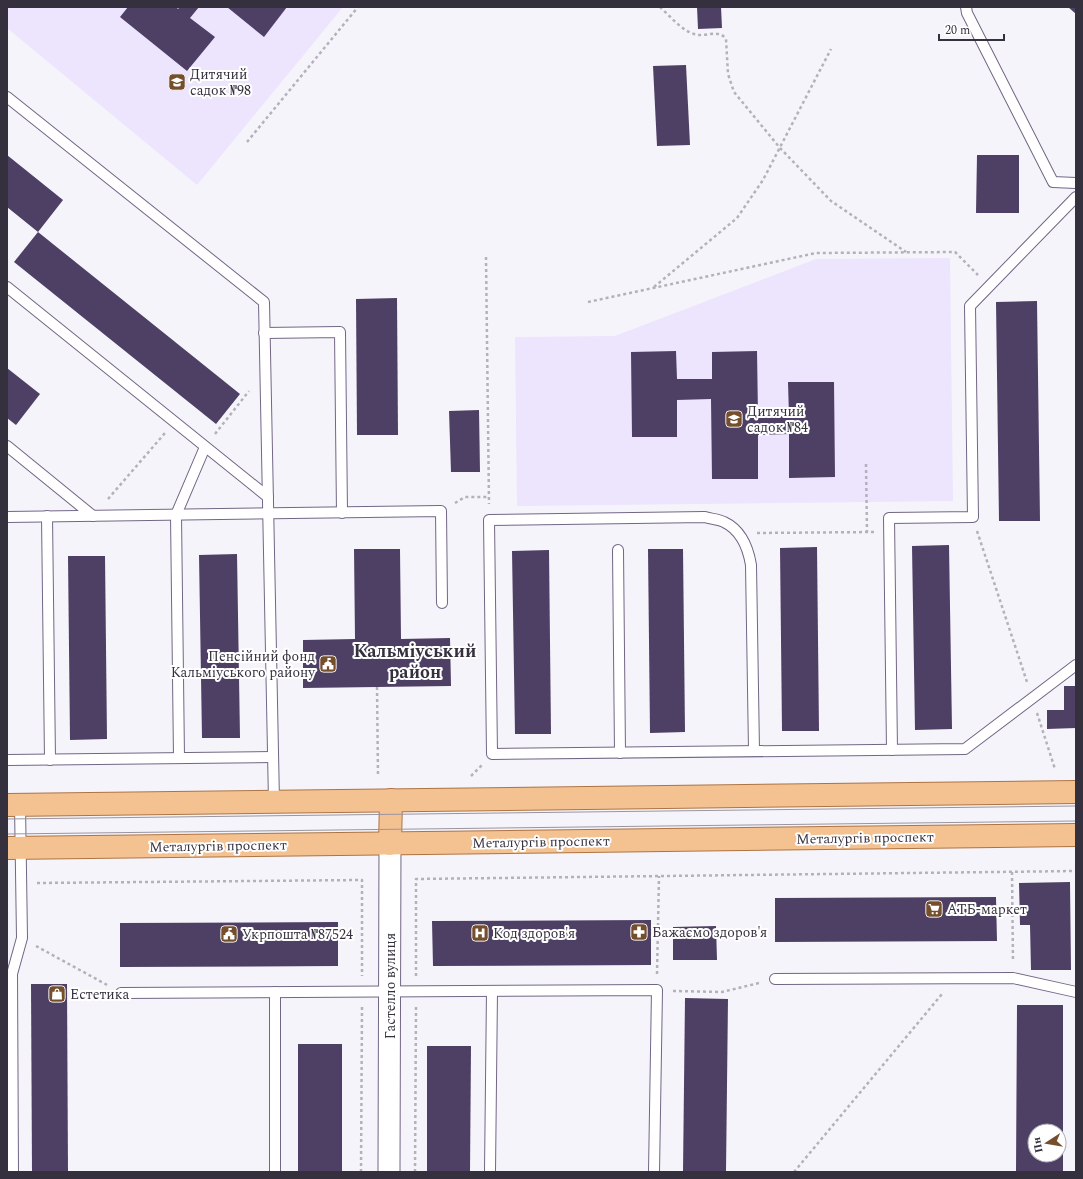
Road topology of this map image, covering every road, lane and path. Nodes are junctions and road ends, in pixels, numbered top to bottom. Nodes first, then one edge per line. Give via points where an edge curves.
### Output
1 (358, 7) edge
2 (660, 7) edge
3 (966, 7) edge
4 (831, 49) dead end
5 (7, 97) edge
6 (247, 142) dead end
7 (780, 148) junction
8 (1076, 183) edge
9 (1076, 198) edge
10 (906, 253) junction
11 (486, 257) dead end
12 (989, 286) junction
13 (7, 287) edge
14 (654, 288) junction
15 (588, 302) dead end
16 (264, 333) junction
17 (265, 371) junction
18 (175, 422) junction
19 (7, 446) edge
20 (205, 447) junction
21 (866, 464) dead end
22 (268, 497) junction
23 (465, 497) dead end
24 (489, 497) junction
25 (342, 513) junction
26 (268, 514) junction
27 (176, 515) junction
28 (47, 516) junction
29 (93, 516) junction
30 (7, 517) edge
31 (973, 517) junction
32 (489, 520) junction
33 (867, 532) junction
34 (889, 532) junction
35 (739, 533) junction
36 (618, 550) dead end
37 (442, 603) dead end
38 (1076, 665) edge
39 (377, 688) dead end
40 (1032, 698) junction
41 (892, 750) junction
42 (754, 751) junction
43 (620, 753) junction
44 (273, 757) junction
45 (180, 758) junction
46 (7, 760) edge
47 (50, 760) junction
48 (1056, 769) dead end
49 (378, 777) dead end
50 (1076, 792) edge
51 (390, 800) junction
52 (274, 802) junction
53 (14, 805) edge
54 (1076, 835) edge
55 (390, 844) junction
56 (14, 848) edge
57 (1076, 871) edge
58 (1012, 872) junction
59 (659, 876) junction
60 (22, 884) junction
61 (22, 938) junction
62 (956, 978) junction
63 (1013, 978) junction
64 (776, 979) joint
65 (657, 990) junction
66 (492, 991) junction
67 (275, 992) junction
68 (362, 992) junction
69 (390, 992) junction
70 (416, 992) junction
71 (1076, 992) edge
72 (121, 993) joint
73 (9, 1025) edge
74 (13, 1172) edge
75 (275, 1172) edge
76 (361, 1172) edge
77 (389, 1172) edge
78 (415, 1172) edge
79 (490, 1172) edge
80 (654, 1172) edge
81 (794, 1172) edge

1 - 6 path
2 - 7 path via 684,29 695,35 719,33 726,39 728,74 734,92
3 - 8 lane via 970,20 1053,182
4 - 7 path
5 - 16 lane via 264,302
7 - 10 path via 831,201
7 - 14 path via 763,180 737,218
9 - 12 lane
10 - 12 path via 955,252
10 - 14 path via 816,254
11 - 24 path
12 - 31 lane via 970,306
13 - 18 lane
14 - 15 path
16 - 17 lane
16 - 25 lane via 340,332
17 - 20 path
17 - 22 lane
18 - 20 lane
18 - 29 path
19 - 29 lane
20 - 22 lane
20 - 27 lane
21 - 33 path
22 - 26 lane
23 - 24 path
24 - 32 path
25 - 26 lane
25 - 37 lane via 441,511
26 - 27 lane
26 - 44 lane
27 - 29 lane
27 - 45 lane
28 - 29 lane
28 - 30 lane
28 - 47 lane
31 - 34 lane via 889,518
31 - 40 path
32 - 35 lane via 705,518 724,522
32 - 43 lane via 492,754
33 - 34 path
33 - 35 path
34 - 41 lane
35 - 42 lane via 748,548 751,565
36 - 43 lane
38 - 40 lane
39 - 49 path
40 - 41 lane via 965,749
40 - 48 path
41 - 42 lane
42 - 43 lane
44 - 45 lane
44 - 52 lane
45 - 47 lane
46 - 47 lane
50 - 51 main road
51 - 52 main road
51 - 55 main road, Гастелло вулиця
52 - 53 main road
53 - 56 lane
54 - 55 main road, Металургів проспект
55 - 56 main road, Металургів проспект
55 - 69 street, Гастелло вулиця
56 - 60 lane
57 - 58 path
58 - 59 path
58 - 63 path
59 - 65 path
59 - 70 path via 416,879
60 - 61 lane
60 - 68 path via 362,880
61 - 72 path
61 - 73 lane via 12,974
62 - 63 lane
62 - 64 lane
62 - 81 path
63 - 71 lane
64 - 65 path via 722,992
65 - 66 lane
65 - 80 lane
66 - 70 lane
66 - 79 lane
67 - 68 lane
67 - 72 lane
67 - 75 lane
68 - 69 lane
68 - 76 path
69 - 70 lane
69 - 77 street, Гастелло вулиця
70 - 78 path
73 - 74 lane

